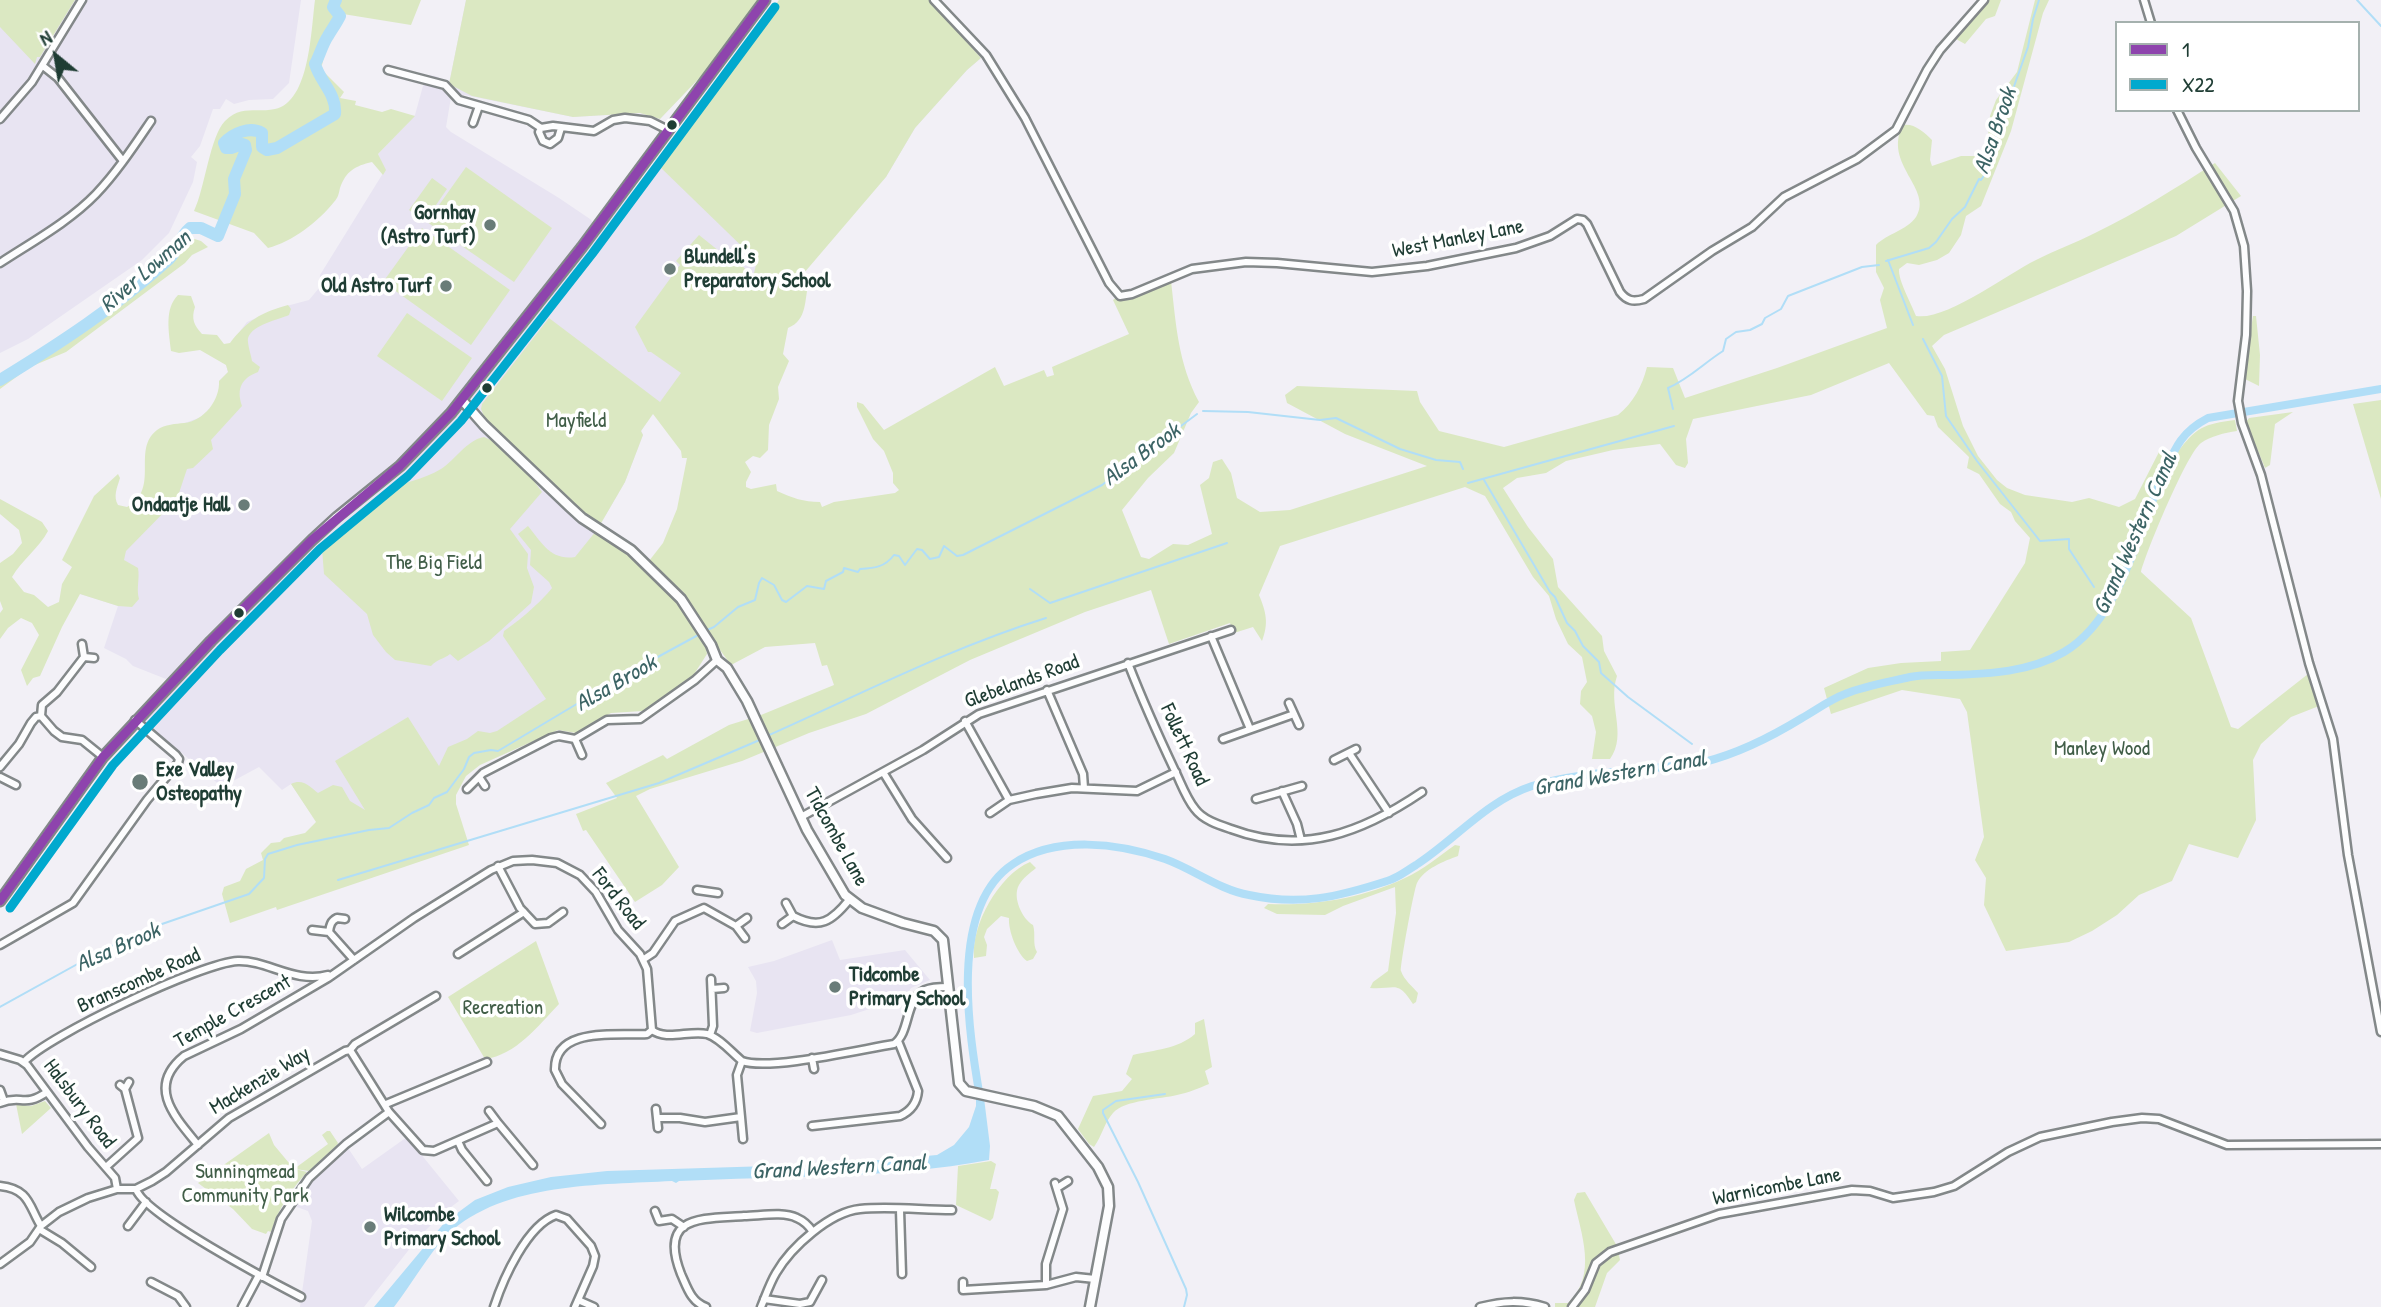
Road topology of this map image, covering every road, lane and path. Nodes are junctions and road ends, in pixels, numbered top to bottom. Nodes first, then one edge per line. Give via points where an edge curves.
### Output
1 (82, 0) edge
2 (765, 0) edge
3 (934, 0) edge
4 (1984, 0) edge
5 (2144, 0) edge
6 (2150, 21) edge
7 (43, 66) junction
8 (388, 70) dead end
9 (479, 106) junction
10 (2178, 112) edge
11 (0, 119) edge
12 (151, 121) dead end
13 (473, 122) dead end
14 (541, 128) junction
15 (561, 128) junction
16 (668, 130) junction
17 (123, 161) junction
18 (0, 263) edge
19 (462, 400) junction
20 (1231, 630) dead end
21 (1211, 636) junction
22 (82, 644) dead end
23 (85, 657) junction
24 (93, 658) dead end
25 (717, 660) junction
26 (1128, 663) junction
27 (1047, 690) junction
28 (1289, 703) dead end
29 (1294, 715) junction
30 (41, 716) junction
31 (965, 721) junction
32 (137, 722) junction
33 (1299, 725) dead end
34 (1250, 729) junction
35 (575, 739) junction
36 (1223, 739) dead end
37 (1356, 749) dead end
38 (1349, 753) junction
39 (582, 755) dead end
40 (103, 757) junction
41 (1334, 760) dead end
42 (0, 767) edge
43 (883, 772) junction
44 (1176, 772) junction
45 (0, 777) edge
46 (479, 777) junction
47 (16, 785) dead end
48 (485, 786) dead end
49 (1302, 786) dead end
50 (1084, 788) junction
51 (467, 789) dead end
52 (1282, 791) junction
53 (1422, 792) dead end
54 (1256, 799) dead end
55 (1009, 800) junction
56 (990, 813) dead end
57 (1389, 813) junction
58 (801, 817) junction
59 (1301, 840) junction
60 (947, 859) dead end
61 (498, 866) junction
62 (697, 890) dead end
63 (708, 891) junction
64 (718, 893) dead end
65 (849, 900) junction
66 (0, 901) edge
67 (786, 902) dead end
68 (704, 908) junction
69 (524, 912) junction
70 (563, 912) dead end
71 (793, 916) junction
72 (747, 918) dead end
73 (345, 919) dead end
74 (782, 924) dead end
75 (736, 926) junction
76 (312, 930) dead end
77 (329, 932) junction
78 (745, 938) dead end
79 (385, 939) joint
80 (0, 945) edge
81 (458, 954) dead end
82 (643, 959) junction
83 (354, 960) junction
84 (335, 973) junction
85 (302, 976) junction
86 (711, 979) dead end
87 (948, 986) junction
88 (724, 988) dead end
89 (712, 989) junction
90 (305, 990) junction
91 (436, 996) dead end
92 (652, 1030) junction
93 (2381, 1032) edge
94 (710, 1035) junction
95 (898, 1041) junction
96 (350, 1050) junction
97 (0, 1054) edge
98 (812, 1058) junction
99 (742, 1061) junction
100 (24, 1062) junction
101 (486, 1062) dead end
102 (814, 1069) dead end
103 (129, 1082) dead end
104 (0, 1090) edge
105 (47, 1092) junction
106 (2, 1102) edge
107 (386, 1104) junction
108 (656, 1109) dead end
109 (489, 1111) dead end
110 (389, 1112) junction
111 (820, 1116) dead end
112 (741, 1117) junction
113 (657, 1118) junction
114 (498, 1123) junction
115 (601, 1124) dead end
116 (821, 1125) junction
117 (812, 1126) dead end
118 (658, 1128) dead end
119 (743, 1139) dead end
120 (457, 1141) junction
121 (2381, 1144) edge
122 (198, 1145) junction
123 (528, 1162) dead end
124 (106, 1167) junction
125 (487, 1181) dead end
126 (1068, 1181) dead end
127 (0, 1186) edge
128 (117, 1189) junction
129 (136, 1189) junction
130 (146, 1202) junction
131 (900, 1210) junction
132 (940, 1210) junction
133 (952, 1210) dead end
134 (655, 1211) dead end
135 (940, 1219) dead end
136 (659, 1221) junction
137 (128, 1226) dead end
138 (684, 1227) junction
139 (40, 1228) junction
140 (662, 1229) dead end
141 (813, 1232) junction
142 (912, 1256) dead end
143 (902, 1257) junction
144 (0, 1264) edge
145 (92, 1268) dead end
146 (902, 1274) dead end
147 (260, 1276) junction
148 (1095, 1279) junction
149 (822, 1280) dead end
150 (151, 1282) dead end
151 (963, 1282) dead end
152 (1046, 1285) junction
153 (301, 1297) dead end
154 (764, 1299) junction
155 (576, 1303) edge
156 (812, 1304) edge
157 (186, 1307) edge
158 (242, 1307) edge
159 (494, 1307) edge
160 (594, 1307) edge
161 (706, 1307) edge
162 (761, 1307) edge
163 (1090, 1307) edge
164 (1480, 1307) edge
165 (1545, 1307) edge
166 (1572, 1307) edge

1 - 7 street
2 - 16 street
3 - 4 street, West Manley Lane via 986,55 1025,118 1117,294 1132,294 1192,269 1246,262 1372,272 1427,266 1516,248 1550,236 1577,219 1587,224 1620,292 1630,300 1644,299 1752,227 1784,197 1857,159 1889,136 1940,50
5 - 6 street
7 - 11 street
7 - 17 street via 58,78
8 - 9 street via 445,85 459,100
9 - 13 street
9 - 14 street via 529,120
10 - 93 street via 2234,211 2244,246 2246,335 2238,401 2333,739 2348,855
12 - 17 street
14 - 15 street
14 - 15 street via 543,141 550,144
15 - 16 street via 594,131 625,118 650,121
16 - 19 street
17 - 18 street via 85,204
19 - 25 street, Tidcombe Lane via 582,518 642,560 681,599
19 - 32 street via 415,452 285,566
20 - 21 street, Glebelands Road
21 - 26 street, Glebelands Road
21 - 34 street
22 - 23 street
23 - 24 street
23 - 30 street via 42,705
25 - 35 street via 640,719 607,720
25 - 58 street, Tidcombe Lane via 727,668 759,725
26 - 27 street, Glebelands Road
26 - 44 street, Follett Road
27 - 31 street, Glebelands Road
27 - 50 street via 1083,774
28 - 29 street
29 - 33 street
29 - 34 street
30 - 40 street via 62,737 82,740
30 - 42 street
31 - 43 street, Glebelands Road
31 - 55 street
32 - 40 street
32 - 80 street via 179,759 73,903
34 - 36 street
35 - 39 street
35 - 46 street via 551,738
37 - 38 street
38 - 41 street
38 - 57 street
40 - 66 street
43 - 58 street, Glebelands Road
43 - 60 street via 912,819
44 - 50 street via 1137,791
44 - 59 street, Follett Road via 1195,809 1208,820 1268,840
45 - 47 street
46 - 48 street
46 - 51 street
49 - 52 street
50 - 55 street
52 - 54 street
52 - 59 street
53 - 57 street, Follett Road
55 - 56 street
57 - 59 street, Follett Road via 1348,832
58 - 65 street, Tidcombe Lane
61 - 69 street
61 - 79 street, Ford Road
61 - 82 street, Ford Road via 532,860 569,869 588,883
62 - 63 street
63 - 64 street
63 - 68 street
65 - 71 street via 824,922
65 - 87 street, Tidcombe Lane via 940,936 945,945
67 - 71 street
68 - 75 street
68 - 82 street via 677,919 653,953
69 - 70 street via 538,925
69 - 81 street
71 - 74 street
72 - 75 street
73 - 77 street via 333,920
75 - 78 street
76 - 77 street
77 - 83 street
79 - 83 street, Temple Crescent
82 - 92 street, Ford Road
83 - 84 street, Temple Crescent
84 - 85 street, Branscombe Road
84 - 90 street, Temple Crescent
85 - 90 street
85 - 100 street, Branscombe Road via 246,961 222,965 93,1019
86 - 89 street
87 - 95 street via 921,993
87 - 148 street, Tidcombe Lane via 962,1088 1058,1116 1098,1167 1108,1187 1109,1206
88 - 89 street
89 - 94 street
90 - 122 street, Temple Crescent via 241,1029 184,1056 170,1071 165,1088 169,1105
91 - 96 street, Mackenzie Way via 423,1000
92 - 94 street via 659,1035
92 - 115 street via 576,1038 560,1051 552,1070 599,1115
94 - 99 street
95 - 98 street
95 - 116 street via 918,1090 911,1109 900,1115
96 - 107 street
96 - 122 street, Mackenzie Way via 239,1112
97 - 100 street
98 - 99 street
98 - 102 street
99 - 112 street via 737,1075
100 - 105 street, Halsbury Road
101 - 107 street
103 - 124 street, Halsbury Road via 122,1087 138,1138
104 - 106 street
105 - 106 street via 32,1101
105 - 124 street, Halsbury Road
107 - 110 street
108 - 113 street
109 - 114 street
110 - 120 street via 423,1150 434,1151
110 - 147 street via 309,1178 281,1219
111 - 116 street
112 - 113 street via 705,1122
112 - 119 street
113 - 118 street
114 - 120 street
114 - 123 street
116 - 117 street
120 - 125 street
121 - 166 street, Warnicombe Lane via 2227,1145 2159,1119 2088,1126 2022,1144 1944,1190 1893,1198 1853,1190 1719,1214 1668,1231 1602,1256
122 - 129 street, Mackenzie Way
124 - 128 street, Halsbury Road
126 - 152 street via 1056,1185 1063,1209 1046,1264
127 - 139 street via 23,1195
128 - 129 street, Mackenzie Way
128 - 139 street, Mackenzie Way via 68,1208
129 - 130 street
130 - 137 street
130 - 147 street via 218,1253
131 - 132 street
131 - 141 street via 860,1209
131 - 143 street
132 - 133 street
132 - 135 street
134 - 136 street
136 - 138 street via 673,1219
136 - 140 street
138 - 141 street via 703,1219 790,1215
138 - 161 street via 674,1243 675,1257 691,1297
139 - 144 street, Mackenzie Way via 30,1242
139 - 145 street
141 - 154 street via 784,1261
142 - 143 street
143 - 146 street
147 - 153 street
147 - 158 street
148 - 152 street via 1076,1277
148 - 163 street, Tidcombe Lane
149 - 156 street
150 - 157 street
151 - 152 street via 963,1290
154 - 156 street
154 - 162 street
155 - 159 street via 595,1256 562,1216 551,1216 533,1232 503,1279
155 - 160 street
164 - 165 street via 1520,1300

